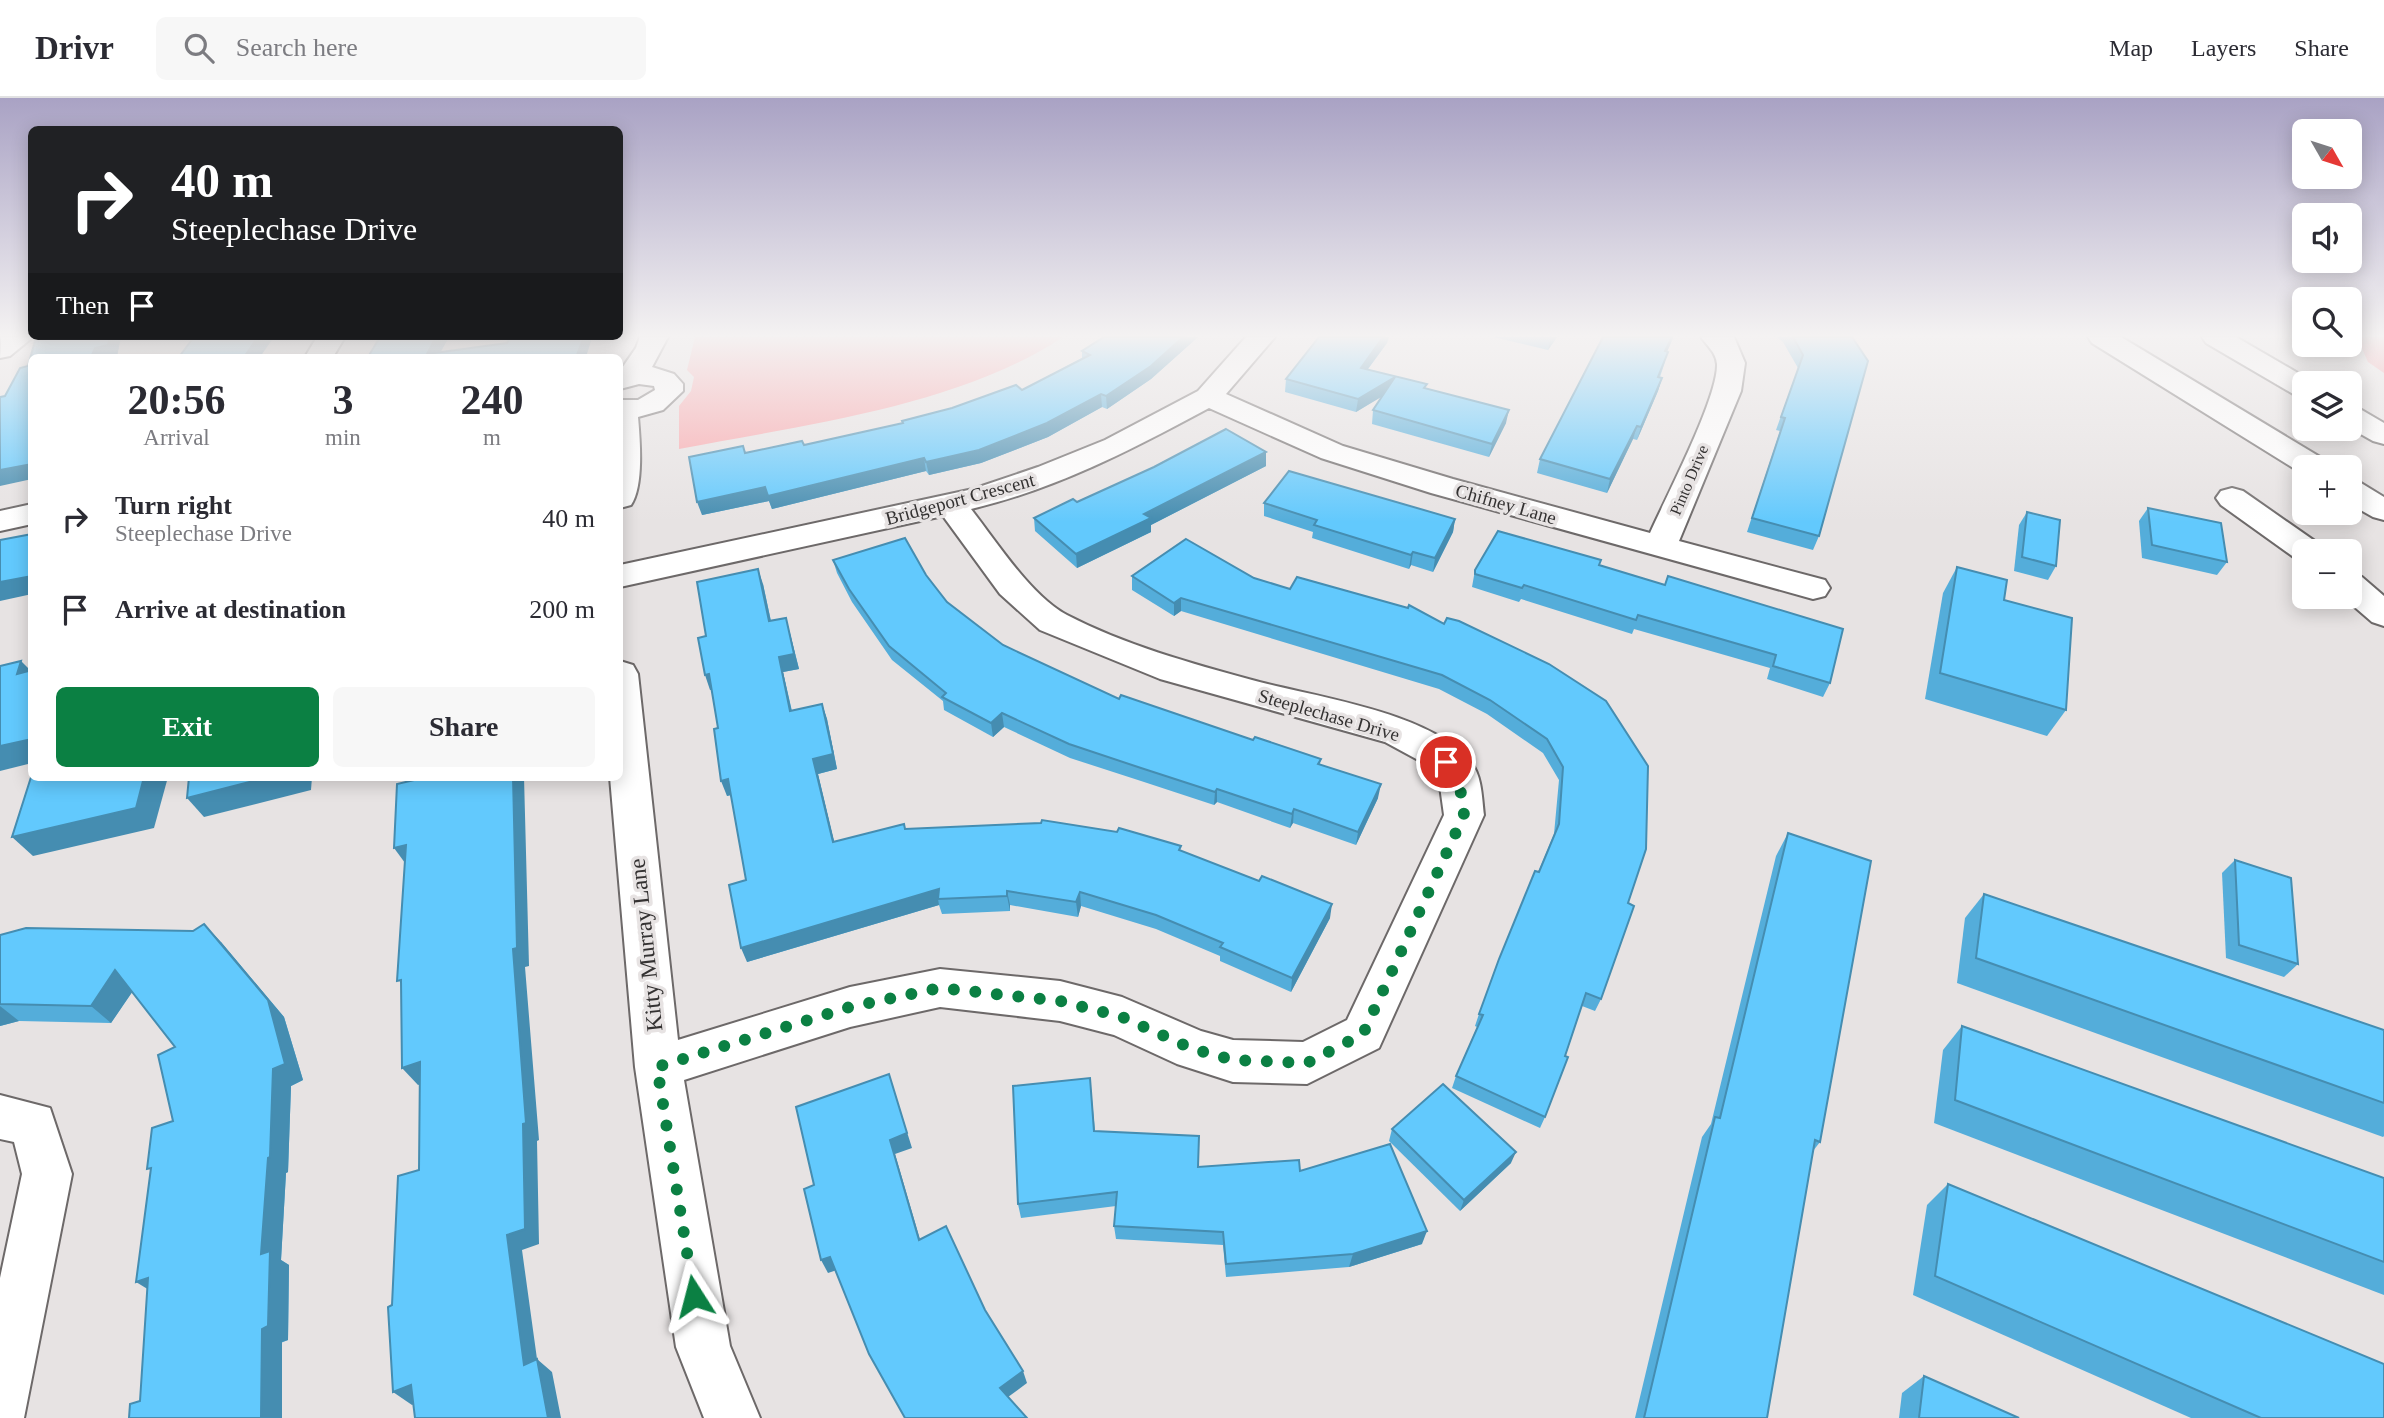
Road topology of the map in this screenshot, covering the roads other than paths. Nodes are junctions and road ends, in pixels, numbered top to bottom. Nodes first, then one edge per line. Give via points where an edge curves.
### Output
1 (632, 399) edge
2 (1205, 399) edge
3 (1212, 399) edge
4 (1724, 399) edge
5 (2202, 399) edge
6 (2362, 422) edge
7 (2384, 435) edge
8 (2294, 455) edge
9 (623, 469) edge
10 (2362, 497) edge
11 (2232, 498) dead end
12 (951, 504) junction
13 (2384, 510) edge
14 (28, 515) edge
15 (0, 521) edge
16 (2292, 540) edge
17 (1660, 547) junction
18 (623, 575) edge
19 (1813, 588) dead end
20 (2362, 595) edge
21 (2384, 614) edge
22 (623, 706) edge
23 (657, 1067) junction
24 (0, 1117) edge
25 (0, 1409) edge
26 (732, 1418) edge

1 - 9 main road
2 - 12 main road, Bridgeport Crescent via 1116,446 1049,474
3 - 17 main road, Chifney Lane via 1332,452
4 - 17 main road, Pinto Drive
5 - 8 main road
6 - 7 main road
10 - 13 main road
11 - 16 main road
12 - 18 main road, Bridgeport Crescent
12 - 23 main road, Steeplechase Drive via 1012,586 1052,622 1173,670 1397,731 1434,751 1458,773 1464,815 1363,1034 1307,1063 1233,1060 1193,1049 1122,1017 1060,1001 940,988 850,1007
14 - 15 main road
17 - 19 main road, Chifney Lane
20 - 21 main road
22 - 23 main road, Kitty Murray Lane
23 - 26 main road, Kitty Murray Lane via 703,1347
24 - 25 main road via 33,1124 47,1174

